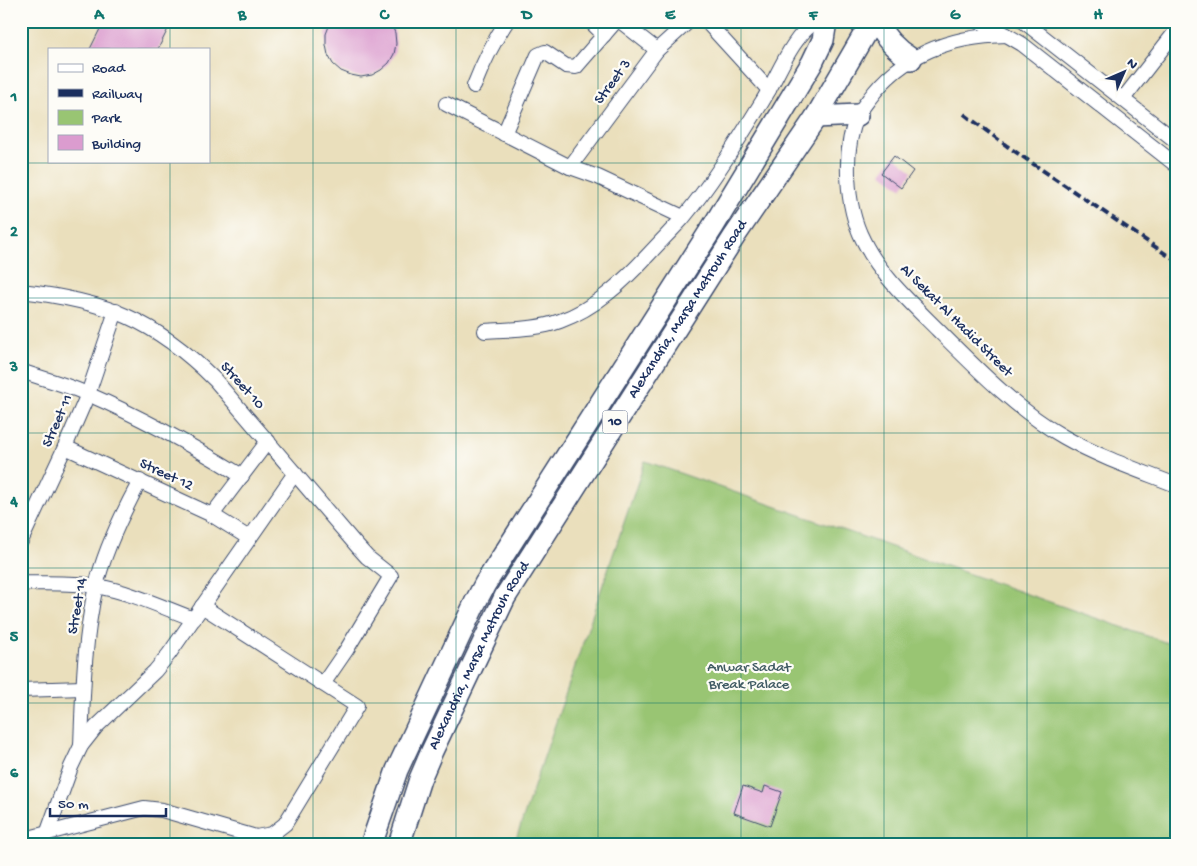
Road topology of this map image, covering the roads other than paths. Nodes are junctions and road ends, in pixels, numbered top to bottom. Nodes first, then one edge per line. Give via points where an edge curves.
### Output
1 (507, 21) edge
2 (590, 21) edge
3 (616, 21) edge
4 (620, 21) edge
5 (689, 21) edge
6 (706, 21) edge
7 (816, 21) edge
8 (826, 21) edge
9 (872, 21) edge
10 (876, 21) edge
11 (978, 21) edge
12 (1023, 21) edge
13 (1176, 31) edge
14 (604, 35) junction
15 (1007, 35) junction
16 (657, 50) junction
17 (911, 59) junction
18 (474, 86) dead end
19 (769, 90) junction
20 (1123, 99) junction
21 (446, 104) dead end
22 (858, 115) junction
23 (816, 117) junction
24 (504, 134) junction
25 (1176, 141) edge
26 (1176, 165) edge
27 (570, 167) junction
28 (683, 217) junction
29 (21, 291) edge
30 (116, 311) junction
31 (485, 331) dead end
32 (21, 370) edge
33 (88, 394) junction
34 (268, 440) junction
35 (65, 447) junction
36 (295, 473) junction
37 (242, 476) junction
38 (140, 481) junction
39 (1176, 485) edge
40 (28, 509) edge
41 (212, 515) junction
42 (249, 538) junction
43 (21, 541) edge
44 (21, 583) edge
45 (96, 586) junction
46 (202, 606) junction
47 (194, 619) junction
48 (323, 684) junction
49 (83, 688) junction
50 (21, 690) edge
51 (81, 746) junction
52 (47, 834) junction
53 (21, 840) edge
54 (371, 845) edge
55 (399, 845) edge

1 - 18 street via 482,63
2 - 14 street
3 - 14 street
4 - 16 street
5 - 16 street, Street 3
6 - 19 street
7 - 19 street via 799,36
8 - 54 main road, Alexandria, Marsa Matrouh Road / 10 via 819,52 797,89 482,590 397,770
9 - 23 main road, Alexandria, Marsa Matrouh Road / 10
10 - 17 main road via 888,41
11 - 15 street
12 - 20 street
13 - 20 street
14 - 24 street via 576,67 569,68 547,53 540,53
15 - 17 street, Al Sekat Al Hadid Street via 967,38 941,45
15 - 26 street
16 - 27 street, Street 3
17 - 22 street, Al Sekat Al Hadid Street via 885,81
19 - 28 street via 717,172
20 - 25 street
21 - 24 street
22 - 23 main road
22 - 39 street, Al Sekat Al Hadid Street via 850,146 848,178 852,209 862,240 879,267 965,357 1043,424 1086,449
23 - 55 main road, Alexandria, Marsa Matrouh Road / 10 via 734,236 505,597 432,751
24 - 27 street
27 - 28 street
28 - 31 street via 634,270 594,304 541,326
29 - 30 street, Street 10 via 87,301
30 - 33 street, Street 11
30 - 34 street, Street 10 via 144,324 194,358
32 - 33 street
33 - 35 street, Street 11
33 - 37 street via 166,432
34 - 36 street, Street 10
34 - 37 street
35 - 38 street, Street 12
35 - 40 street, Street 11
36 - 42 street
36 - 48 street, Street 10 via 367,557 391,576
37 - 41 street
38 - 41 street, Street 12
38 - 45 street, Street 14 via 115,530
40 - 43 street, Street 11
41 - 42 street, Street 12
42 - 46 street
44 - 45 street
45 - 47 street
45 - 49 street, Street 14
46 - 47 street
46 - 48 street
47 - 51 street via 155,671 96,727
48 - 52 street via 357,706 285,824 272,834 256,837 162,810 144,808
49 - 50 street
49 - 51 street, Street 14
51 - 52 street
52 - 53 street

